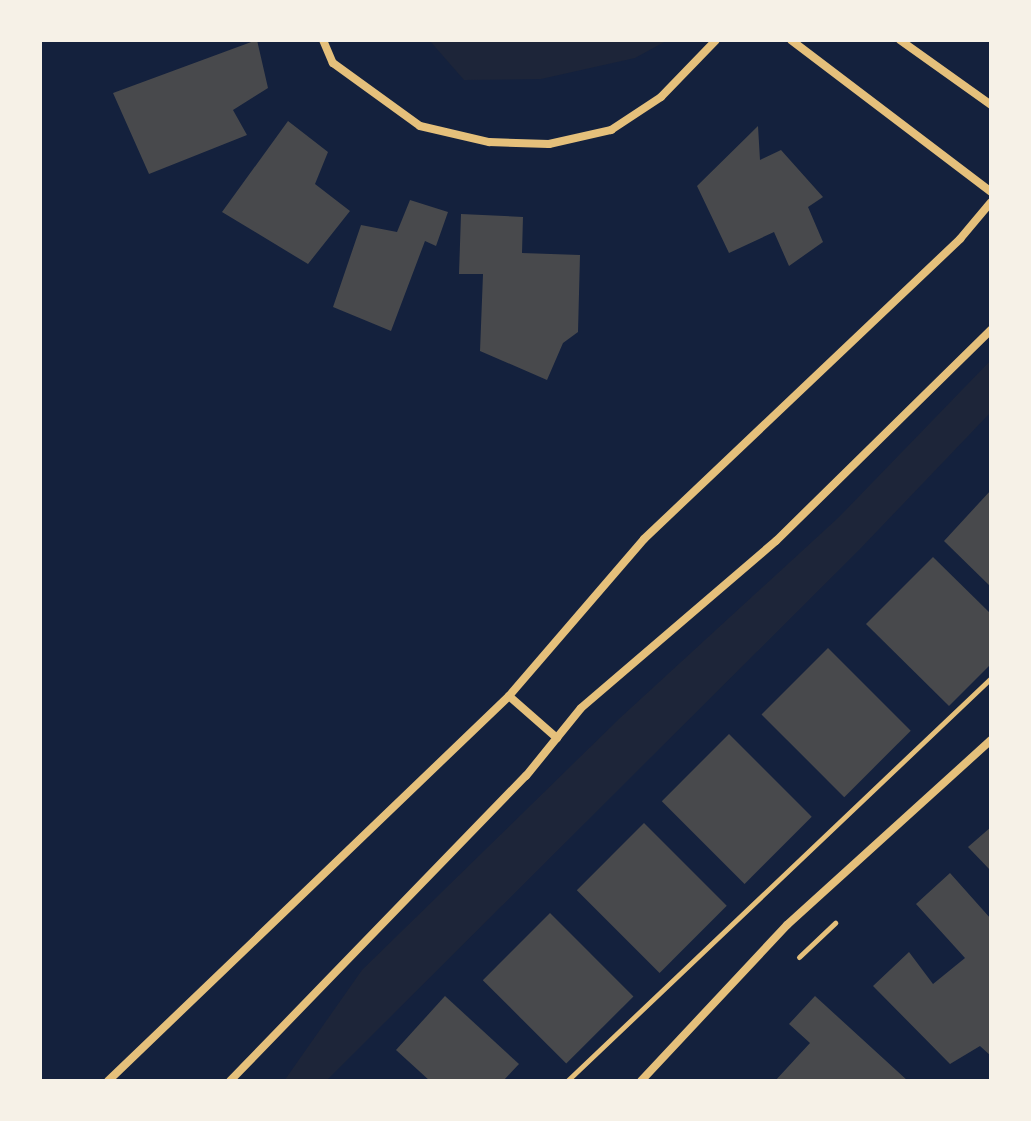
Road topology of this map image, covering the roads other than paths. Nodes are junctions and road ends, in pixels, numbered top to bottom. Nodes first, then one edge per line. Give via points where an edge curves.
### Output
1 (323, 40) edge
2 (716, 40) edge
3 (791, 40) edge
4 (900, 40) edge
5 (991, 105) edge
6 (991, 192) edge
7 (991, 202) edge
8 (991, 330) edge
9 (509, 696) junction
10 (557, 738) junction
11 (991, 740) edge
12 (108, 1081) edge
13 (230, 1081) edge
14 (641, 1081) edge

1 - 2 street via 333,63 420,126 489,142 549,144 611,130 661,97
3 - 6 street
4 - 5 street
7 - 9 street via 960,239 644,539
8 - 10 street via 776,541 602,689
9 - 10 street
9 - 12 street
10 - 13 street
11 - 14 street via 787,925

